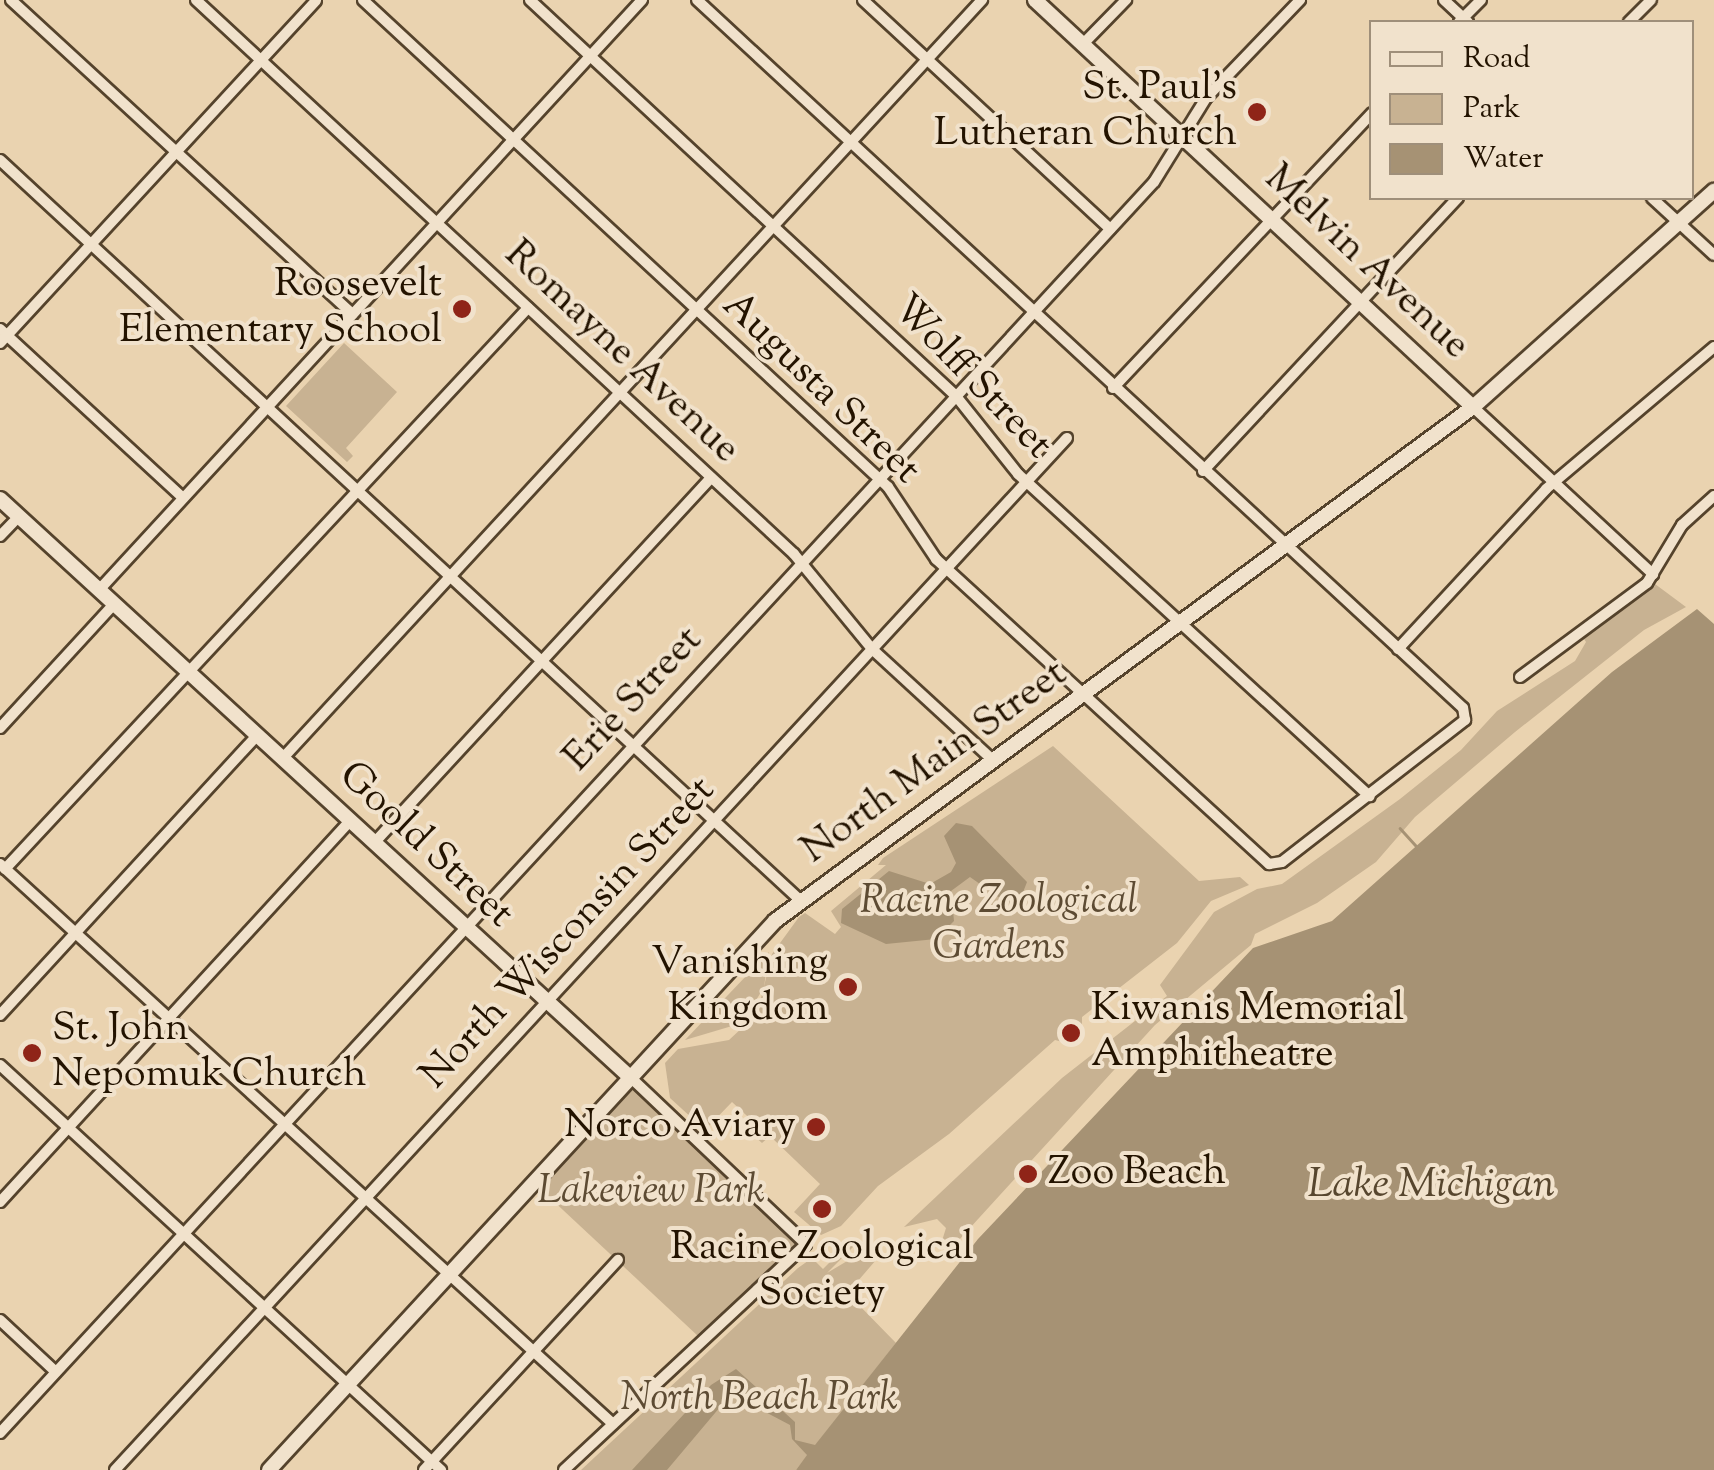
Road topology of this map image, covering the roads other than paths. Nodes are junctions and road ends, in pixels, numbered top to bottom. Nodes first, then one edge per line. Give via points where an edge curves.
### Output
1 (11, 0) edge
2 (196, 0) edge
3 (316, 0) edge
4 (362, 0) edge
5 (530, 0) edge
6 (642, 0) edge
7 (697, 0) edge
8 (864, 0) edge
9 (982, 0) edge
10 (1035, 0) edge
11 (1126, 0) edge
12 (1300, 0) edge
13 (1444, 0) edge
14 (1481, 0) edge
15 (1651, 0) edge
16 (1462, 20) edge
17 (1464, 20) edge
18 (1630, 20) edge
19 (1082, 44) junction
20 (590, 56) junction
21 (927, 59) junction
22 (260, 60) junction
23 (1369, 116) edge
24 (1182, 136) junction
25 (514, 140) junction
26 (850, 143) junction
27 (176, 152) junction
28 (0, 160) edge
29 (1714, 191) edge
30 (1456, 200) edge
31 (1654, 200) edge
32 (1270, 218) junction
33 (436, 222) junction
34 (1679, 223) junction
35 (774, 226) junction
36 (1110, 229) junction
37 (91, 244) junction
38 (1714, 256) edge
39 (1358, 301) junction
40 (528, 308) junction
41 (696, 310) junction
42 (1034, 312) junction
43 (352, 314) junction
44 (2, 336) edge
45 (1714, 347) edge
46 (1113, 388) junction
47 (620, 393) junction
48 (956, 396) junction
49 (268, 406) junction
50 (1473, 407) junction
51 (1066, 438) dead end
52 (1203, 470) junction
53 (711, 478) junction
54 (880, 479) junction
55 (1027, 482) junction
56 (1555, 483) junction
57 (359, 491) junction
58 (1714, 496) edge
59 (184, 498) junction
60 (0, 499) edge
61 (18, 516) junction
62 (0, 536) edge
63 (1287, 547) junction
64 (802, 563) junction
65 (946, 569) junction
66 (1653, 574) junction
67 (451, 576) junction
68 (99, 590) junction
69 (114, 604) junction
70 (1183, 623) junction
71 (872, 649) junction
72 (1398, 649) junction
73 (542, 660) junction
74 (187, 671) junction
75 (1520, 677) dead end
76 (1084, 695) junction
77 (0, 728) edge
78 (257, 736) junction
79 (634, 745) junction
80 (282, 758) junction
81 (994, 760) junction
82 (1370, 796) junction
83 (716, 819) junction
84 (350, 821) junction
85 (374, 843) junction
86 (3, 866) edge
87 (801, 901) junction
88 (466, 927) junction
89 (76, 933) junction
90 (548, 1002) junction
91 (0, 1015) edge
92 (169, 1018) junction
93 (0, 1065) edge
94 (630, 1077) junction
95 (285, 1124) junction
96 (68, 1128) junction
97 (367, 1198) junction
98 (0, 1202) edge
99 (184, 1234) junction
100 (618, 1260) dead end
101 (450, 1274) junction
102 (264, 1308) junction
103 (0, 1320) edge
104 (534, 1351) junction
105 (56, 1372) junction
106 (348, 1385) junction
107 (613, 1424) junction
108 (0, 1433) edge
109 (432, 1467) edge
110 (115, 1470) edge
111 (269, 1470) edge
112 (564, 1470) edge

1 - 27 street
2 - 22 street, Romayne Avenue
3 - 22 street
4 - 25 street, Augusta Street
5 - 20 street, Wolff Street
6 - 20 street
7 - 26 street
8 - 21 street
9 - 21 street
10 - 19 main road, Melvin Avenue
11 - 19 street
12 - 24 street, Erie Street via 1206,98
13 - 16 street
14 - 17 street
15 - 18 street
19 - 24 main road, Melvin Avenue
20 - 25 street
20 - 35 street, Wolff Street
21 - 26 street
21 - 36 street
22 - 27 street
22 - 33 street, Romayne Avenue
23 - 32 street
24 - 32 main road, Melvin Avenue
24 - 36 street, Erie Street via 1154,182
25 - 33 street
25 - 41 street, Augusta Street
26 - 35 street
26 - 42 street
27 - 37 street
27 - 43 street
28 - 37 street
29 - 34 main road, North Main Street
30 - 39 street
31 - 34 street
32 - 39 main road, Melvin Avenue
32 - 46 street
33 - 40 street, Romayne Avenue
33 - 43 street
34 - 38 street
34 - 50 main road, North Main Street
35 - 41 street
35 - 48 street, Wolff Street
36 - 42 street, Erie Street
37 - 44 street
37 - 49 street
39 - 50 main road, Melvin Avenue
39 - 52 street
40 - 47 street, Romayne Avenue
40 - 57 street
41 - 47 street
41 - 54 street, Augusta Street
42 - 46 street
42 - 48 street, Erie Street
43 - 49 street
44 - 59 street
45 - 56 street
46 - 52 street
47 - 53 street, Romayne Avenue
47 - 67 street
48 - 54 street, Erie Street
48 - 55 street, Wolff Street
49 - 57 street
49 - 59 street
50 - 56 street, Melvin Avenue
50 - 63 main road, North Main Street
51 - 55 street, North Wisconsin Street
52 - 63 street
53 - 64 street, Romayne Avenue
53 - 73 street
54 - 64 street, Erie Street
54 - 65 street, Augusta Street
55 - 65 street, North Wisconsin Street
55 - 70 street, Wolff Street
56 - 66 street, Melvin Avenue
56 - 72 street
57 - 67 street
57 - 74 street
58 - 66 street via 1682,525
59 - 68 street
60 - 61 main road, Goold Street
61 - 62 street
61 - 68 main road, Goold Street
63 - 70 main road, North Main Street
63 - 72 street
64 - 71 street, Romayne Avenue
64 - 79 street, Erie Street
65 - 71 street, North Wisconsin Street
65 - 76 street, Augusta Street
66 - 75 street
67 - 73 street
67 - 80 street
68 - 69 main road, Goold Street
69 - 74 main road, Goold Street
69 - 77 street
70 - 76 main road, North Main Street
70 - 82 street, Wolff Street
71 - 81 street, Romayne Avenue
71 - 83 street, North Wisconsin Street
72 - 82 street via 1466,715
73 - 79 street
73 - 85 street
74 - 78 main road, Goold Street
74 - 86 street
76 - 81 main road, North Main Street
76 - 82 street, Augusta Street via 1273,865
78 - 80 main road, Goold Street
78 - 89 street
79 - 83 street
79 - 88 street, Erie Street
80 - 84 main road, Goold Street
81 - 87 main road, North Main Street
83 - 87 street
83 - 90 street, North Wisconsin Street
84 - 85 main road, Goold Street
84 - 92 street
85 - 88 main road, Goold Street
86 - 89 street
87 - 94 main road, North Main Street via 763,932
88 - 90 main road, Goold Street
88 - 95 street, Erie Street
89 - 91 street
89 - 92 street
90 - 94 main road, Goold Street
90 - 97 street, North Wisconsin Street
92 - 95 street
92 - 96 street
93 - 96 street
94 - 101 main road, North Main Street
94 - 107 street, Goold Street via 806,1241
95 - 97 street
95 - 99 street, Erie Street
96 - 98 street
96 - 99 street
97 - 101 street
97 - 102 street, North Wisconsin Street
99 - 102 street
99 - 105 street, Erie Street
100 - 104 street
101 - 104 street
101 - 106 main road, North Main Street
102 - 106 street
102 - 110 street, North Wisconsin Street
103 - 105 street
104 - 107 street
104 - 109 street
105 - 108 street, Erie Street
106 - 109 street
106 - 111 main road, North Main Street
107 - 112 street

